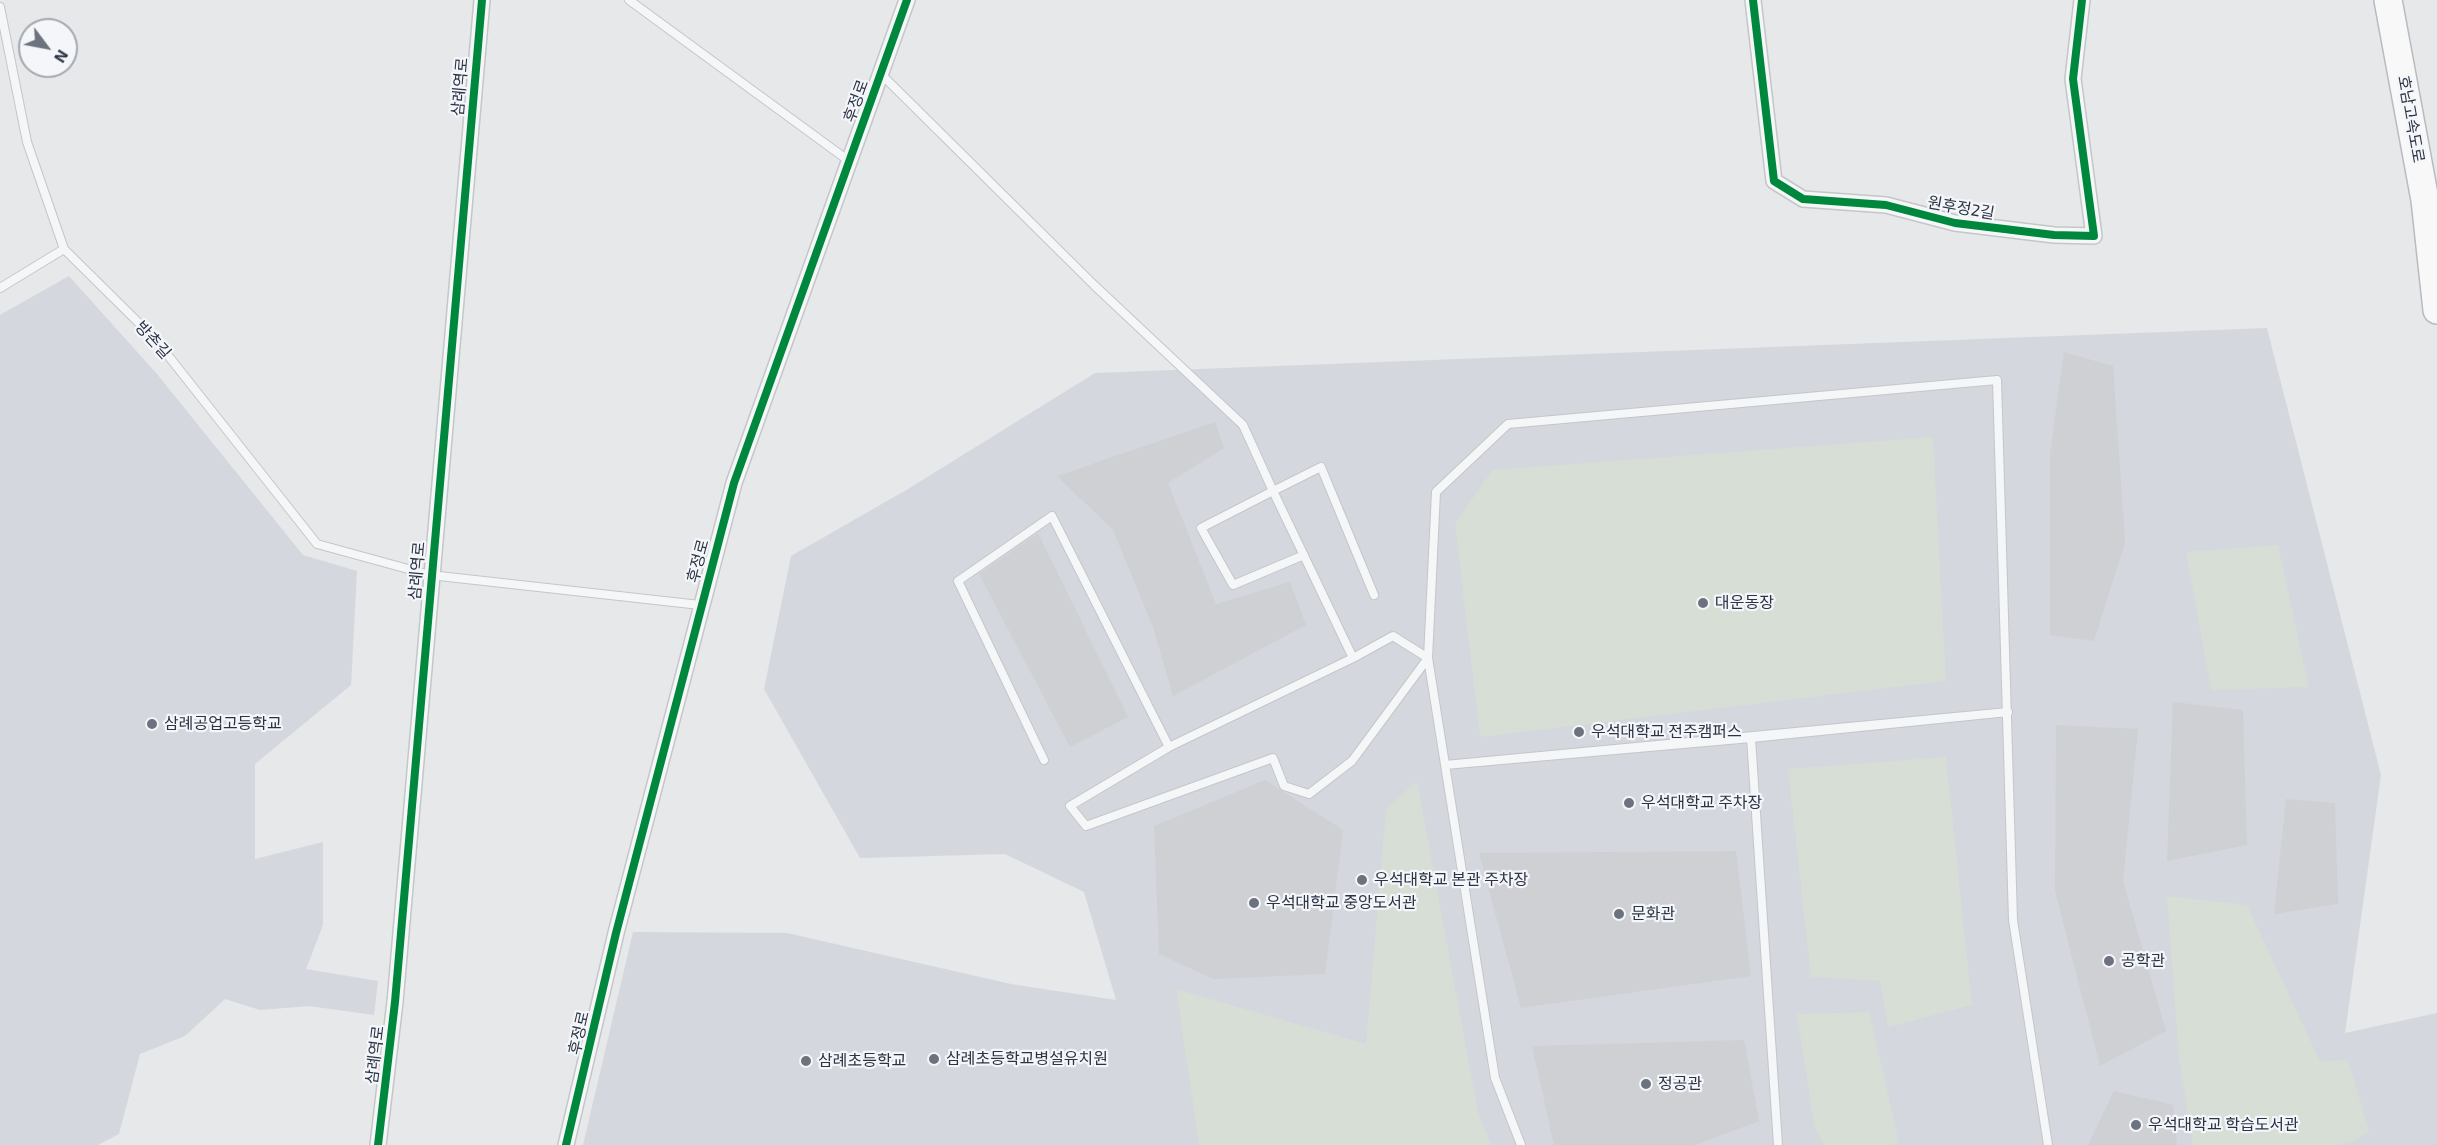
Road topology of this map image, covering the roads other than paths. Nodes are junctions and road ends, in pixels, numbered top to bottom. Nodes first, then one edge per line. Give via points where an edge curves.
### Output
1 (482, 0) edge
2 (629, 0) edge
3 (907, 0) edge
4 (1753, 0) edge
5 (2082, 0) edge
6 (2388, 0) edge
7 (0, 7) edge
8 (880, 73) junction
9 (849, 161) junction
10 (64, 249) junction
11 (0, 288) edge
12 (2437, 310) edge
13 (1273, 491) junction
14 (1304, 555) junction
15 (430, 575) junction
16 (1374, 595) dead end
17 (700, 605) junction
18 (1353, 658) junction
19 (1428, 658) junction
20 (2008, 712) junction
21 (1751, 738) junction
22 (1169, 747) junction
23 (1044, 760) dead end
24 (1445, 765) junction
25 (378, 1145) edge
26 (566, 1145) edge
27 (1521, 1145) edge
28 (1778, 1145) edge
29 (2048, 1145) edge

1 - 15 street, 삼례역로
2 - 9 lane
3 - 8 street, 후정로
4 - 5 street, 원후정2길 via 1774,181 1803,199 1886,205 1955,223 2094,236 2073,79
6 - 12 highway, 호남고속도로 via 2425,200
7 - 10 lane, 방촌길 via 27,142
8 - 9 street, 후정로
8 - 13 lane via 1094,285 1243,425
9 - 17 street, 후정로 via 734,483
10 - 11 lane
10 - 15 lane, 방촌길 via 155,339 317,544
13 - 14 lane
13 - 14 lane via 1202,528 1233,585
13 - 16 lane via 1321,467
14 - 18 lane
15 - 17 lane, 방촌길
15 - 25 street, 삼례역로 via 395,1002
17 - 26 street, 후정로
18 - 19 lane via 1393,636
18 - 22 lane
19 - 20 lane via 1436,492 1508,424 1997,380
19 - 22 lane via 1352,761 1309,794 1284,786 1273,758 1086,826 1070,806
19 - 24 lane
20 - 21 lane
20 - 24 lane
20 - 29 lane via 2013,920
21 - 24 lane
21 - 28 lane
22 - 23 lane via 1052,516 958,581
24 - 27 lane via 1495,1078

